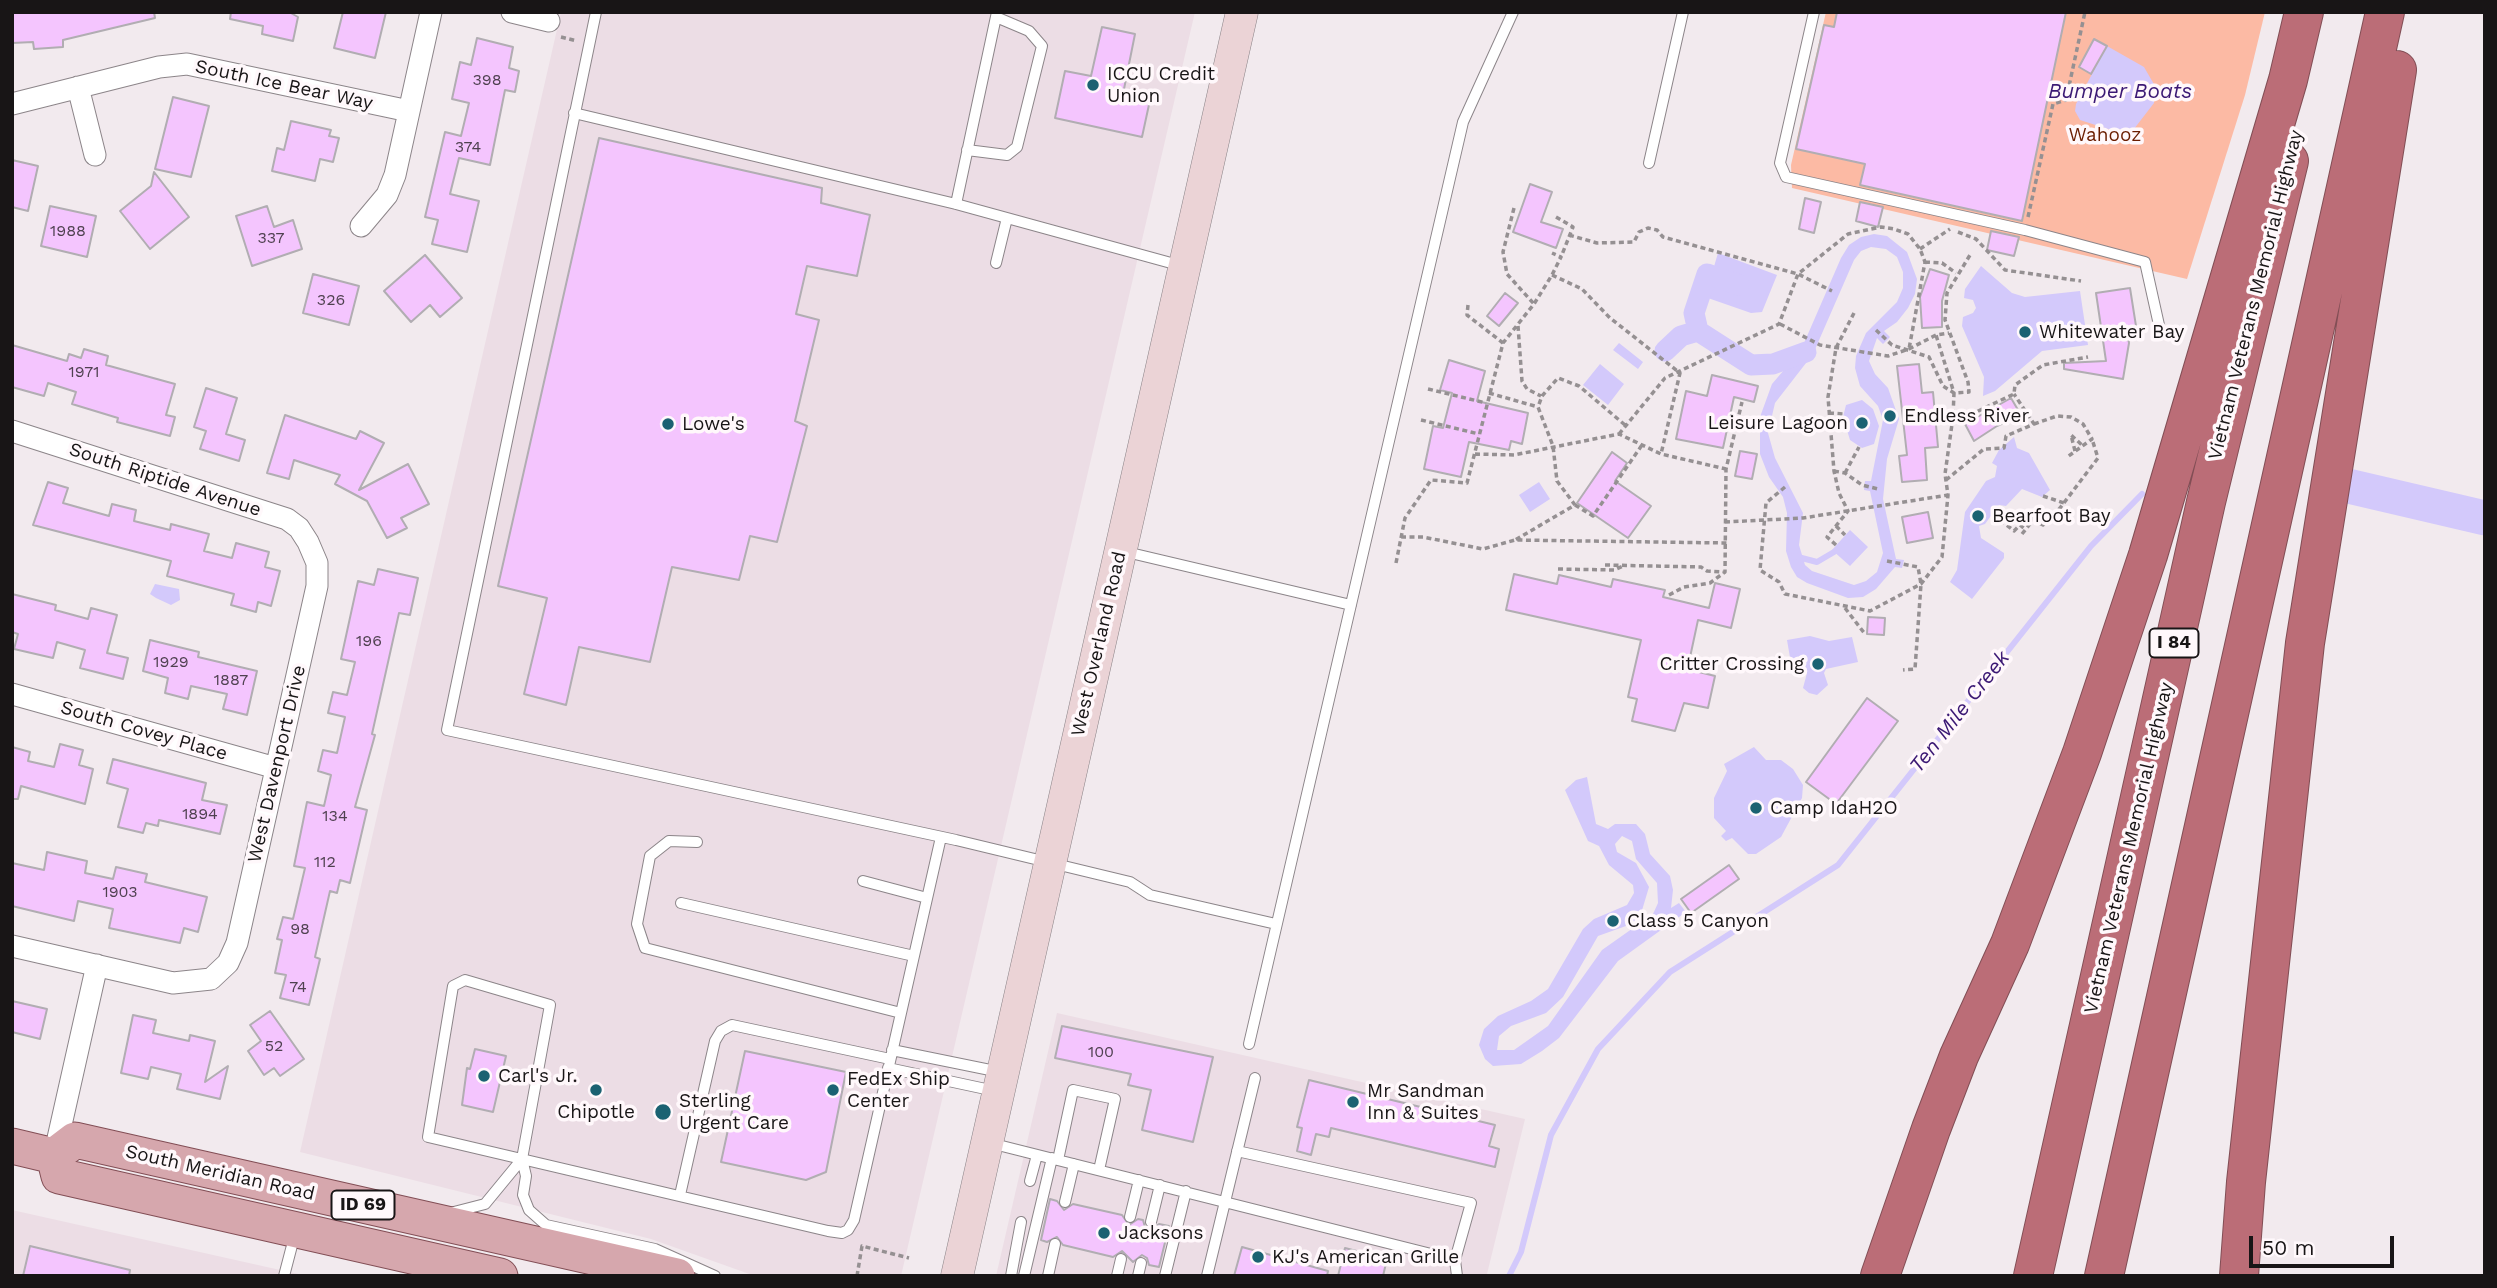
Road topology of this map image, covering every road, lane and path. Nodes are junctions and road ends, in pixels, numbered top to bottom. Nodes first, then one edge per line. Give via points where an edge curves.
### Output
1 (431, 12) edge
2 (512, 12) edge
3 (596, 12) edge
4 (1242, 12) edge
5 (1513, 12) edge
6 (1683, 12) edge
7 (1815, 12) edge
8 (2085, 12) edge
9 (2304, 12) edge
10 (2325, 12) edge
11 (2385, 12) edge
12 (2406, 12) edge
13 (996, 15) edge
14 (549, 21) dead end
15 (78, 87) junction
16 (12, 104) edge
17 (409, 111) junction
18 (574, 113) junction
19 (967, 150) junction
20 (95, 155) dead end
21 (1649, 163) dead end
22 (956, 204) junction
23 (1514, 208) dead end
24 (1556, 216) dead end
25 (1007, 218) junction
26 (2027, 222) dead end
27 (362, 226) dead end
28 (1569, 235) junction
29 (1920, 249) junction
30 (1552, 253) dead end
31 (1970, 255) dead end
32 (1561, 257) junction
33 (1925, 262) junction
34 (996, 263) dead end
35 (1184, 266) junction
36 (1956, 273) junction
37 (1798, 274) junction
38 (1552, 275) junction
39 (2081, 281) dead end
40 (1832, 291) dead end
41 (1468, 304) dead end
42 (1534, 304) junction
43 (1854, 313) dead end
44 (1518, 324) junction
45 (1779, 324) junction
46 (1876, 330) dead end
47 (1949, 333) junction
48 (2161, 334) dead end
49 (1936, 335) junction
50 (1503, 343) junction
51 (1836, 348) junction
52 (1909, 349) junction
53 (2088, 357) dead end
54 (1680, 373) junction
55 (1428, 389) dead end
56 (1954, 393) junction
57 (1489, 394) junction
58 (2014, 394) junction
59 (1542, 396) junction
60 (1742, 402) dead end
61 (1486, 403) junction
62 (1538, 407) junction
63 (1829, 413) junction
64 (1844, 414) dead end
65 (1953, 417) junction
66 (1421, 420) dead end
67 (2035, 424) junction
68 (1625, 425) junction
69 (12, 431) edge
70 (1479, 434) junction
71 (1619, 434) junction
72 (2092, 439) junction
73 (1642, 445) junction
74 (1553, 446) junction
75 (2082, 446) junction
76 (1859, 447) dead end
77 (1475, 454) junction
78 (1661, 454) junction
79 (2073, 454) junction
80 (2066, 458) dead end
81 (1726, 469) junction
82 (1834, 471) junction
83 (1845, 472) junction
84 (1946, 480) junction
85 (1785, 486) dead end
86 (1878, 489) dead end
87 (1948, 495) junction
88 (2043, 496) dead end
89 (2064, 503) junction
90 (1574, 505) junction
91 (1997, 508) dead end
92 (1848, 510) junction
93 (1765, 520) junction
94 (1725, 522) junction
95 (1836, 526) junction
96 (1845, 535) dead end
97 (1401, 537) junction
98 (1515, 540) junction
99 (308, 542) joint
100 (1727, 543) junction
101 (1836, 545) dead end
102 (1119, 551) junction
103 (1887, 561) dead end
104 (1395, 563) dead end
105 (1605, 565) dead end
106 (1625, 565) junction
107 (1558, 569) dead end
108 (1725, 572) junction
109 (1921, 584) junction
110 (1669, 595) dead end
111 (1351, 605) junction
112 (1845, 608) junction
113 (1865, 634) dead end
114 (1903, 670) dead end
115 (12, 694) edge
116 (276, 768) junction
117 (941, 837) junction
118 (697, 842) dead end
119 (1050, 864) junction
120 (863, 881) dead end
121 (927, 898) junction
122 (681, 903) dead end
123 (1276, 924) junction
124 (12, 946) edge
125 (914, 956) junction
126 (97, 965) junction
127 (901, 1013) junction
128 (1250, 1044) dead end
129 (890, 1059) junction
130 (1255, 1078) dead end
131 (1001, 1082) junction
132 (987, 1142) junction
133 (12, 1146) edge
134 (1237, 1151) junction
135 (1037, 1154) junction
136 (54, 1156) junction
137 (522, 1159) junction
138 (1055, 1159) junction
139 (1074, 1164) junction
140 (1099, 1170) junction
141 (1139, 1180) junction
142 (1030, 1181) dead end
143 (1160, 1185) junction
144 (1186, 1191) junction
145 (680, 1195) junction
146 (1225, 1201) junction
147 (1065, 1202) dead end
148 (1130, 1217) dead end
149 (424, 1219) junction
150 (1021, 1222) dead end
151 (1151, 1222) dead end
152 (296, 1230) junction
153 (1055, 1244) dead end
154 (909, 1258) dead end
155 (1121, 1259) dead end
156 (1455, 1260) junction
157 (1141, 1263) dead end
158 (284, 1276) edge
159 (500, 1276) edge
160 (677, 1276) edge
161 (715, 1276) edge
162 (857, 1276) edge
163 (957, 1276) edge
164 (1011, 1276) edge
165 (1024, 1276) edge
166 (1048, 1276) edge
167 (1117, 1276) edge
168 (1139, 1276) edge
169 (1165, 1276) edge
170 (1208, 1276) edge
171 (1457, 1276) edge
172 (1880, 1276) edge
173 (2033, 1276) edge
174 (2104, 1276) edge
175 (2239, 1276) edge

1 - 17 street
2 - 14 street
3 - 18 lane
4 - 35 street, West Overland Road
5 - 111 lane via 1463,122
6 - 21 lane
7 - 48 lane via 1780,163 1786,177 2145,262
8 - 26 path via 2066,100 2053,104
9 - 172 highway via 2148,555 2082,753 2010,944 1934,1119
10 - 173 highway, Vietnam Veterans Memorial Highway / I 84 via 2206,502
11 - 174 highway
12 - 175 highway via 2307,630
13 - 19 lane
13 - 19 lane via 1029,31 1042,46 1017,147 1007,155
15 - 16 street, South Ice Bear Way
15 - 17 street, South Ice Bear Way via 159,66 187,64
15 - 20 street
17 - 27 street via 387,195
18 - 22 lane
18 - 117 lane via 447,730
19 - 22 lane
22 - 25 lane
23 - 42 path via 1503,252 1507,274
24 - 28 path via 1573,227
25 - 34 lane
25 - 35 lane
28 - 32 path
28 - 37 path via 1597,243 1634,242 1639,232 1648,228 1663,237
29 - 33 path
29 - 37 path via 1908,234 1881,227 1848,234
29 - 39 path via 1950,229 1976,239 2005,270
30 - 32 path
31 - 36 path
32 - 38 path
33 - 36 path via 1942,263
33 - 52 path
35 - 102 street, West Overland Road
36 - 47 path via 1947,293
37 - 40 path
37 - 45 path
38 - 42 path
38 - 54 path via 1582,289 1610,318
41 - 50 path via 1467,315
42 - 44 path
43 - 51 path
44 - 50 path
44 - 59 path via 1522,381
45 - 51 path via 1819,345
45 - 54 path
46 - 52 path via 1892,345
47 - 49 path
47 - 56 path via 1969,392
49 - 52 path
49 - 56 path
50 - 57 path
51 - 52 path via 1888,356
51 - 63 path
52 - 56 path via 1928,357 1942,386
53 - 58 path via 2043,365 2015,385
54 - 68 path via 1665,377
54 - 78 path
55 - 61 path
56 - 65 path
57 - 61 path
57 - 62 path
58 - 65 path via 1974,413
58 - 67 path
59 - 62 path
59 - 68 path via 1558,377 1567,380
60 - 81 path
61 - 70 path
62 - 74 path
63 - 64 path
63 - 82 path
65 - 84 path
66 - 70 path
67 - 72 path via 2057,416 2071,417
67 - 84 path via 2006,436 2004,448 1984,449
68 - 71 path
69 - 99 street, South Riptide Avenue via 287,519
70 - 77 path
71 - 73 path
71 - 74 path
72 - 75 path
72 - 89 path via 2098,458
73 - 78 path
73 - 90 path via 1593,516
74 - 77 path via 1514,455
74 - 90 path via 1557,481
75 - 79 path
75 - 79 path via 2071,435
76 - 83 path
77 - 97 path via 1468,483 1431,480 1405,518
78 - 81 path
79 - 80 path
81 - 94 path
82 - 83 path
82 - 92 path
83 - 86 path via 1862,485
84 - 87 path
85 - 93 path via 1766,503
87 - 92 path
87 - 109 path via 1942,557
88 - 89 path
89 - 91 path via 2043,524 2030,517 2024,531 2020,525 2014,531 1998,518 2002,511
90 - 98 path
92 - 93 path
92 - 95 path
93 - 94 path
93 - 112 path via 1760,570 1779,582 1785,594
94 - 100 path
95 - 96 path
95 - 101 path via 1827,537
97 - 98 path via 1483,549
97 - 104 path
98 - 100 path
99 - 116 street, West Davenport Drive via 317,563 317,586
100 - 108 path
102 - 111 lane
102 - 119 street, West Overland Road
103 - 109 path via 1917,567
105 - 106 path
106 - 107 path via 1614,570
106 - 108 path
108 - 110 path via 1710,583
109 - 112 path via 1870,611
109 - 114 path via 1915,669
111 - 123 lane
112 - 113 path
115 - 116 street, South Covey Place
116 - 126 street, West Davenport Drive via 237,943 228,963 211,979 173,983
117 - 119 lane
117 - 121 lane
118 - 127 lane via 669,841 650,856 637,924 645,948
119 - 123 lane via 1130,882 1150,895
119 - 131 street, West Overland Road
120 - 121 lane
121 - 125 lane
122 - 125 lane
123 - 128 lane
124 - 126 street
125 - 127 lane
126 - 136 street
127 - 129 lane
129 - 131 lane
129 - 131 lane
129 - 145 lane via 732,1025 721,1031
129 - 145 lane via 848,1230 828,1231
130 - 134 lane
131 - 132 street, West Overland Road
132 - 135 lane
132 - 163 street, West Overland Road
133 - 136 main road
134 - 146 lane
134 - 156 lane via 1471,1203
135 - 138 lane
135 - 142 lane
136 - 149 main road, South Meridian Road / ID 69 via 75,1140
136 - 152 main road, South Meridian Road / ID 69 via 59,1176
137 - 137 lane via 428,1137 453,986 465,980 550,1005
137 - 145 lane
137 - 149 lane via 485,1204
137 - 161 lane via 526,1176 523,1195 529,1210 546,1225 654,1250
138 - 139 lane
138 - 140 lane via 1073,1090 1115,1099
138 - 165 lane
139 - 140 lane
139 - 147 lane
140 - 141 lane
141 - 143 lane
141 - 148 lane
143 - 144 lane
143 - 151 lane
144 - 146 lane
144 - 169 lane
146 - 156 lane
146 - 170 lane
149 - 160 main road, South Meridian Road / ID 69
150 - 164 lane
152 - 158 lane
152 - 159 main road, South Meridian Road / ID 69
153 - 166 lane
154 - 162 path via 862,1246
155 - 167 lane
156 - 171 lane
157 - 168 lane

